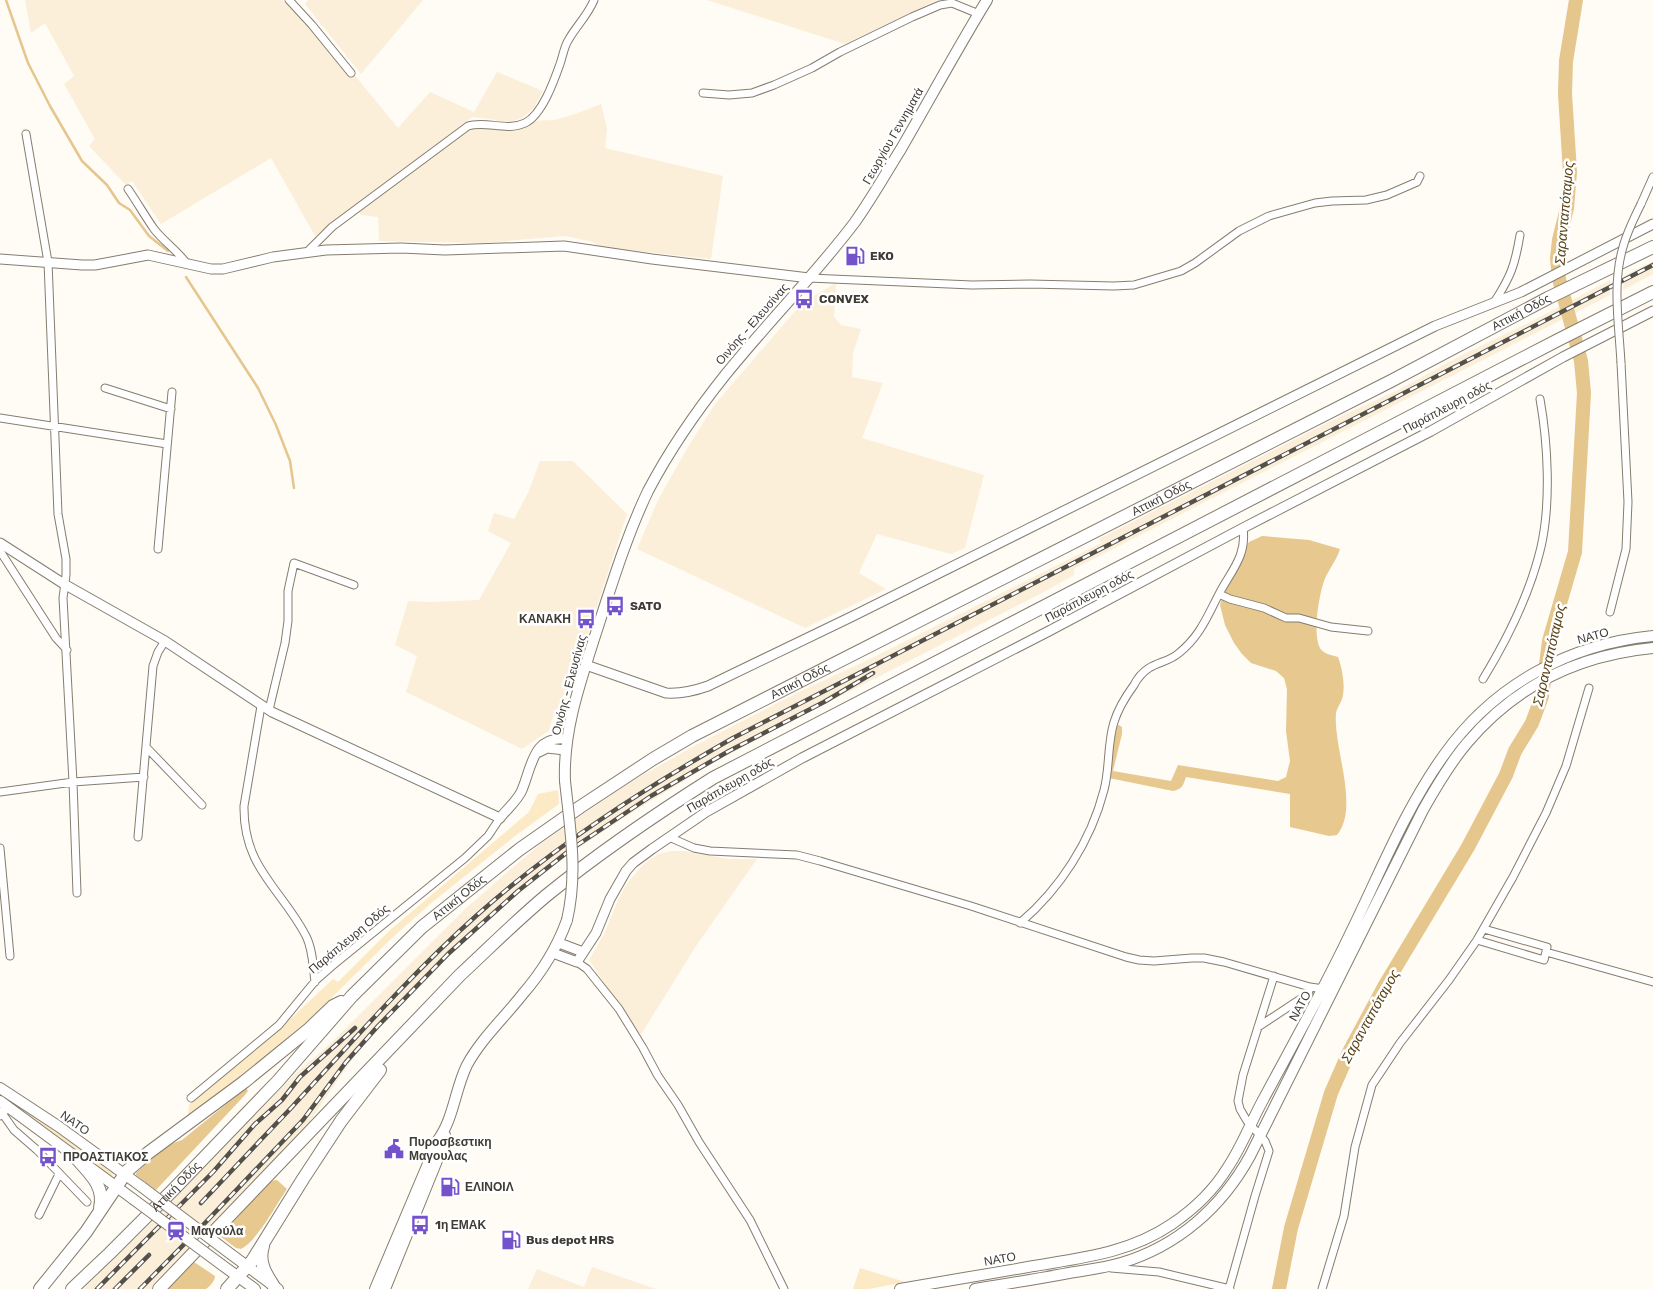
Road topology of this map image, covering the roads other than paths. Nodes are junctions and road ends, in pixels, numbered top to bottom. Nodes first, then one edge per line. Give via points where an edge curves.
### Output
1 (289, 0) edge
2 (594, 0) edge
3 (988, 0) edge
4 (979, 14) junction
5 (351, 73) dead end
6 (703, 93) dead end
7 (26, 134) dead end
8 (1420, 176) dead end
9 (1653, 177) edge
10 (128, 189) dead end
11 (1653, 224) edge
12 (1520, 235) dead end
13 (1653, 246) edge
14 (307, 252) junction
15 (0, 259) edge
16 (48, 262) junction
17 (187, 264) junction
18 (809, 278) junction
19 (1653, 292) edge
20 (1495, 301) junction
21 (1653, 312) edge
22 (105, 388) dead end
23 (172, 392) dead end
24 (1540, 400) dead end
25 (171, 409) junction
26 (0, 418) edge
27 (54, 425) junction
28 (167, 444) junction
29 (1242, 528) junction
30 (0, 543) edge
31 (158, 549) dead end
32 (0, 551) edge
33 (64, 584) junction
34 (354, 585) dead end
35 (1219, 594) junction
36 (1610, 612) dead end
37 (1368, 631) dead end
38 (1653, 636) edge
39 (165, 641) junction
40 (1653, 648) edge
41 (67, 650) junction
42 (586, 665) junction
43 (1483, 679) dead end
44 (1589, 688) dead end
45 (265, 708) junction
46 (567, 738) junction
47 (147, 748) junction
48 (565, 750) junction
49 (536, 753) junction
50 (144, 777) junction
51 (73, 782) junction
52 (0, 792) edge
53 (202, 805) dead end
54 (500, 818) junction
55 (669, 836) junction
56 (138, 837) dead end
57 (0, 848) edge
58 (77, 893) dead end
59 (1020, 923) junction
60 (1484, 929) junction
61 (1476, 940) junction
62 (559, 943) junction
63 (583, 952) junction
64 (553, 953) junction
65 (1545, 953) junction
66 (10, 956) dead end
67 (576, 962) junction
68 (1274, 976) junction
69 (315, 982) junction
70 (1653, 982) edge
71 (1310, 987) junction
72 (1324, 989) junction
73 (352, 996) junction
74 (433, 1004) junction
75 (1258, 1028) junction
76 (0, 1088) edge
77 (191, 1098) dead end
78 (2, 1109) edge
79 (1250, 1125) junction
80 (446, 1126) junction
81 (1260, 1135) junction
82 (77, 1159) junction
83 (59, 1174) junction
84 (124, 1174) junction
85 (116, 1186) junction
86 (87, 1202) dead end
87 (100, 1210) junction
88 (39, 1215) dead end
89 (265, 1242) junction
90 (248, 1267) junction
91 (1103, 1267) junction
92 (239, 1278) junction
93 (275, 1287) edge
94 (40, 1289) edge
95 (72, 1289) edge
96 (159, 1289) edge
97 (227, 1289) edge
98 (255, 1289) edge
99 (375, 1289) edge
100 (385, 1289) edge
101 (784, 1289) edge
102 (900, 1289) edge
103 (975, 1289) edge
104 (1230, 1289) edge
105 (1322, 1289) edge

1 - 5 street
2 - 14 street via 567,40 544,102 533,117 515,126 468,126 332,227
3 - 4 main road, Γεωργίου Γεννηματά
4 - 6 street via 952,3 940,5 766,88 728,95
4 - 18 main road, Γεωργίου Γεννηματά via 877,189 855,222
7 - 16 street
8 - 18 street via 1417,182 1388,195 1366,200 1315,203 1269,216 1239,231 1181,271 1134,285 972,285
9 - 36 street, bridge via 1623,248 1619,268 1617,303 1628,502 1626,550
10 - 17 street via 154,229
11 - 20 street via 1521,292
12 - 20 street via 1509,280
13 - 73 highway, Αττική Οδός via 692,736 520,849 422,928
14 - 17 street via 223,269
14 - 18 street via 564,246
15 - 16 street
16 - 17 street via 95,265 148,255
16 - 27 street
18 - 42 main road, Οινόης - Ελευσίνας via 716,388 672,450 650,489 621,558
19 - 74 highway via 713,778 599,854 547,895
20 - 42 street via 1435,326 708,686 692,692 666,693
21 - 29 street, Παράπλευρη οδός
22 - 25 street
23 - 25 street
24 - 43 street via 1547,463 1541,546 1518,614
25 - 28 street
26 - 27 street
27 - 28 street
27 - 33 street via 58,514 66,559
28 - 31 street
29 - 35 street via 1244,536 1238,560
29 - 55 street, Παράπλευρη οδός via 802,758
30 - 33 street
32 - 41 street
33 - 39 street
33 - 41 street
34 - 45 street via 294,563 288,591 285,643
35 - 37 street via 1286,618
35 - 59 street via 1195,638 1177,655 1147,669 1131,690 1114,722 1105,789 1089,831 1054,889
38 - 72 main road, ΝΑΤΟ via 1605,644 1553,662 1504,692 1456,739 1408,815
39 - 45 street
39 - 47 street via 153,666
40 - 81 main road, ΝΑΤΟ via 1583,662 1558,672 1499,709 1466,744 1423,810
41 - 51 street
42 - 46 main road, Οινόης - Ελευσίνας
44 - 60 street via 1566,766 1546,813
45 - 54 street
45 - 69 street via 244,806 246,833 254,859 307,938
46 - 48 main road, Οινόης - Ελευσίνας
46 - 49 street via 547,741
47 - 50 street
47 - 53 street
48 - 49 street via 547,748
48 - 62 main road, Οινόης - Ελευσίνας, bridge via 573,888
49 - 54 street via 522,792
50 - 51 street
50 - 56 street
51 - 52 street
51 - 58 street
54 - 69 street, Παράπλευρη Οδός via 488,836 465,858
55 - 59 street via 710,852 797,855
55 - 63 street, Παράπλευρη οδός via 626,871 612,894 596,933
57 - 66 street
59 - 68 street via 1140,960 1204,958
60 - 61 street
60 - 65 street
61 - 65 street
61 - 105 street via 1372,1085 1355,1147 1344,1216
62 - 63 street
62 - 64 main road, Οινόης - Ελευσίνας
63 - 67 street, Παράπλευρη οδός
64 - 67 street
64 - 80 main road, Οινόης - Ελευσίνας via 468,1065
65 - 70 street
67 - 101 street via 587,969 619,1009 750,1220
68 - 71 street
68 - 75 street
69 - 77 street, Παράπλευρη Οδός via 279,1026
71 - 72 street
71 - 75 street via 1308,994
72 - 79 main road, ΝΑΤΟ
73 - 84 highway via 333,1006 244,1082
73 - 95 highway, Αττική Οδός via 278,1081
74 - 89 highway via 341,1121
74 - 96 highway
75 - 79 street via 1238,1101
76 - 84 main road, ΝΑΤΟ
78 - 82 main road
78 - 83 street via 14,1130
79 - 81 street
79 - 102 main road, ΝΑΤΟ via 1216,1184 1189,1212 1152,1236 1100,1254
80 - 99 main road, Οινόης - Ελευσίνας
80 - 100 main road, Οινόης - Ελευσίνας via 444,1143
81 - 91 main road, ΝΑΤΟ via 1227,1192 1197,1222 1160,1248
81 - 104 street via 1269,1151
82 - 85 main road
82 - 87 highway via 99,1185
83 - 86 street
83 - 88 street
84 - 85 highway
84 - 90 main road, ΝΑΤΟ, bridge
85 - 87 highway
85 - 92 main road, bridge
87 - 94 highway
89 - 90 highway
89 - 93 highway via 261,1251 263,1268
90 - 92 highway
90 - 93 main road, ΝΑΤΟ
91 - 103 main road, ΝΑΤΟ
91 - 104 street via 1159,1272
92 - 97 highway
92 - 98 main road

